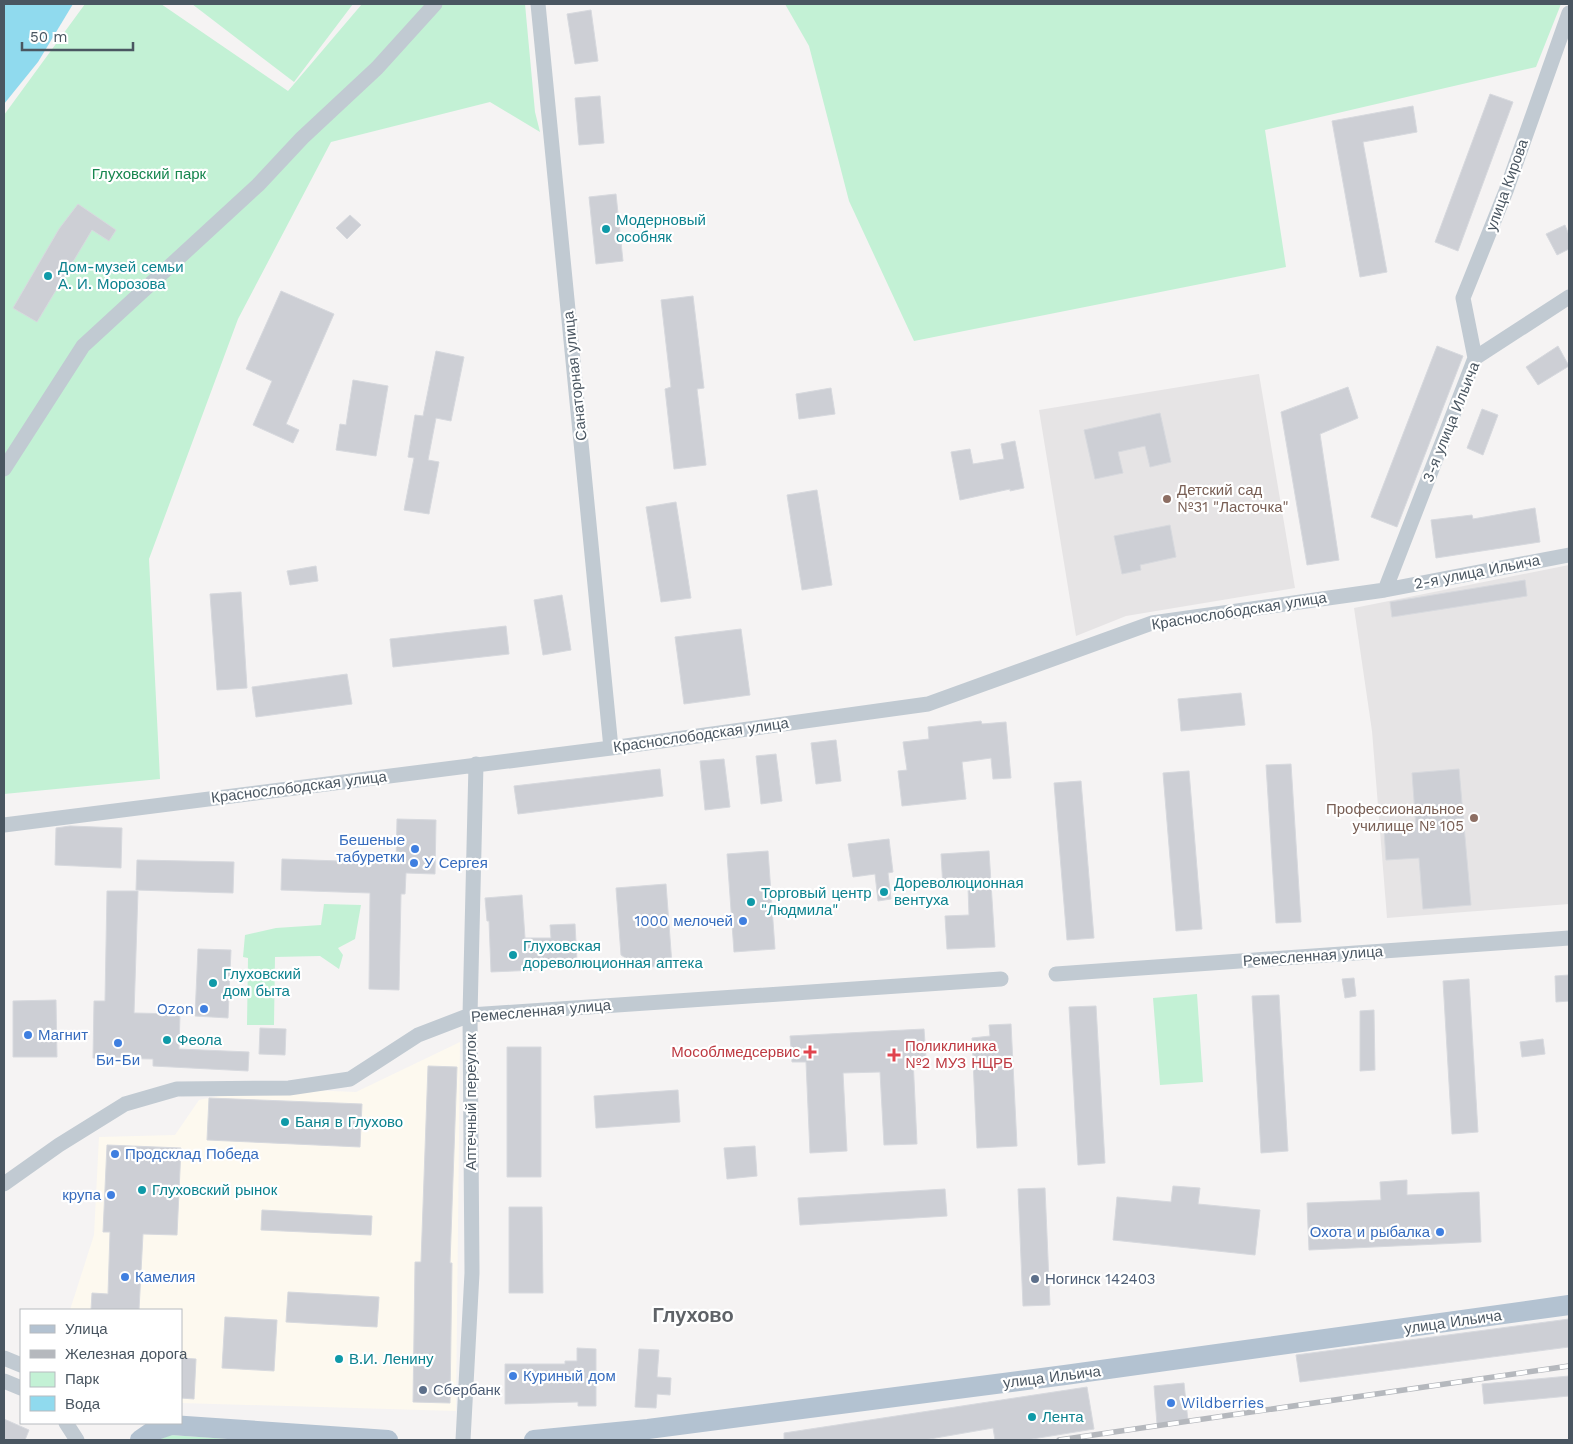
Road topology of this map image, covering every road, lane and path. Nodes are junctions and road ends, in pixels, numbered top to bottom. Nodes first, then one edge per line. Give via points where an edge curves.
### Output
1 (435, 4) edge
2 (538, 4) edge
3 (1569, 13) edge
4 (1569, 297) edge
5 (1475, 358) junction
6 (4, 469) edge
7 (1569, 555) edge
8 (1385, 590) junction
9 (611, 748) junction
10 (476, 764) junction
11 (4, 825) edge
12 (1569, 938) edge
13 (1056, 974) dead end
14 (1001, 979) dead end
15 (470, 1015) junction
16 (4, 1184) edge
17 (1569, 1305) edge
18 (4, 1358) edge
19 (20, 1365) edge
20 (4, 1381) edge
21 (20, 1388) edge
22 (67, 1424) edge
23 (163, 1424) edge
24 (258, 1435) edge
25 (77, 1440) edge
26 (140, 1440) edge
27 (388, 1440) edge
28 (463, 1440) edge
29 (534, 1440) edge

1 - 6 street via 377,68 302,138 258,185 84,346
2 - 9 street, Санаторная улица
3 - 5 street, улица Кирова via 1506,191 1463,298
4 - 5 street, 3-я улица Ильича
5 - 8 street, 3-я улица Ильича
7 - 8 street, 2-я улица Ильича
8 - 9 street, Краснослободская улица via 1152,623 928,704
9 - 10 street, Краснослободская улица
10 - 11 street, Краснослободская улица
10 - 15 street, Аптечный переулок
12 - 13 street, Ремесленная улица
14 - 15 street, Ремесленная улица
15 - 16 street, Ремесленная улица via 418,1035 350,1079 289,1088 177,1089 125,1104
15 - 28 street, Аптечный переулок via 472,1273
17 - 29 main road, улица Ильича via 1046,1378 648,1429
18 - 19 street
20 - 21 street
22 - 25 street
23 - 24 main road
23 - 26 main road
24 - 27 main road

